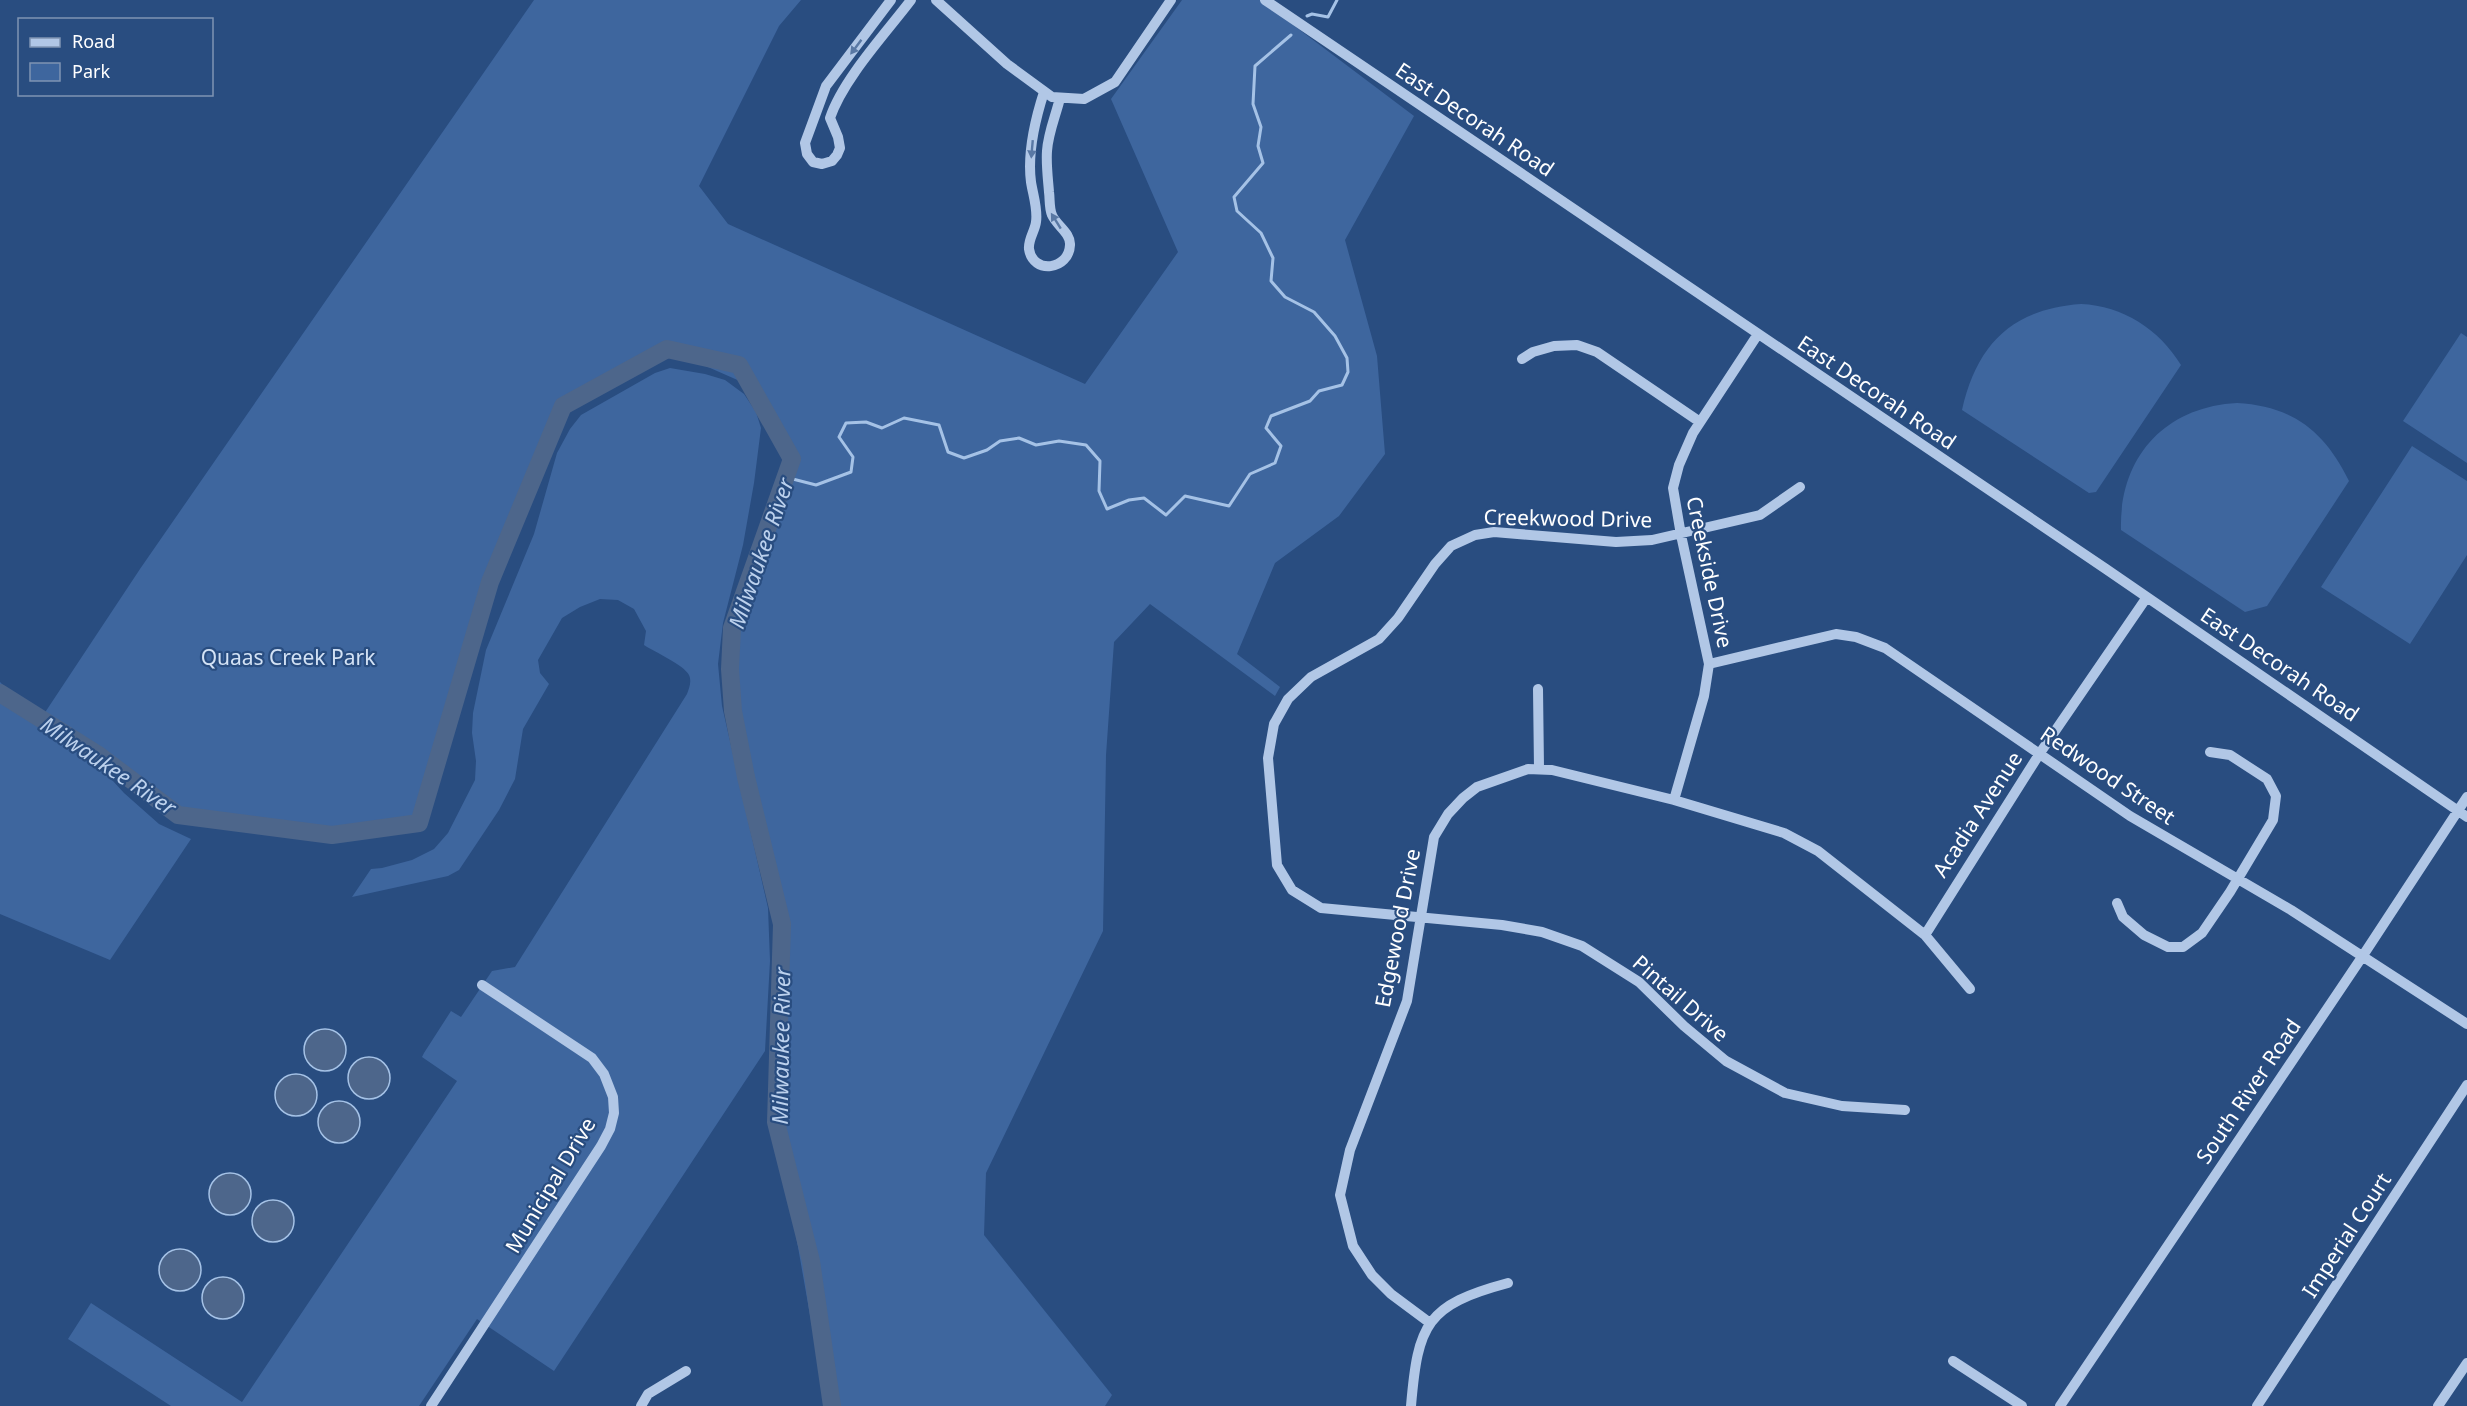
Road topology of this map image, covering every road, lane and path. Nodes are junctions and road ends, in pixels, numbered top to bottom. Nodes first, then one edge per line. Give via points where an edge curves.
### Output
1 (891, 0) edge
2 (911, 0) edge
3 (936, 0) edge
4 (1171, 0) edge
5 (1265, 0) edge
6 (1044, 92) junction
7 (1060, 98) junction
8 (1758, 334) junction
9 (1522, 359) dead end
10 (1700, 422) junction
11 (1800, 487) dead end
12 (1681, 535) junction
13 (2147, 597) junction
14 (1709, 664) junction
15 (1538, 689) dead end
16 (2210, 752) dead end
17 (2040, 753) junction
18 (1539, 768) junction
19 (2467, 797) edge
20 (1674, 800) junction
21 (2463, 814) edge
22 (2237, 879) junction
23 (1292, 890) joint
24 (2117, 903) dead end
25 (1420, 916) junction
26 (1924, 935) junction
27 (2362, 957) junction
28 (482, 985) dead end
29 (1970, 989) dead end
30 (2467, 1024) edge
31 (2467, 1085) edge
32 (1905, 1110) dead end
33 (1508, 1284) dead end
34 (1430, 1323) junction
35 (1953, 1361) dead end
36 (2467, 1363) edge
37 (686, 1371) dead end
38 (431, 1406) edge
39 (640, 1406) edge
40 (1411, 1406) edge
41 (2022, 1406) edge
42 (2060, 1406) edge
43 (2257, 1406) edge
44 (2438, 1406) edge

1 -> 2 street via 826,86 805,143 813,162 822,164 837,155 838,137 830,118 833,109
3 - 6 street
4 - 7 street via 1115,82 1084,99
5 - 8 street, East Decorah Road
6 - 7 street
6 -> 7 street via 1031,147 1030,180 1036,223 1029,244 1031,256 1040,265 1052,268 1069,253 1071,242 1051,212 1047,174 1047,151
8 - 10 street, Creekside Drive
8 - 13 street, East Decorah Road
9 - 10 street via 1554,346 1576,345 1597,351
10 - 12 street, Creekside Drive via 1678,465 1673,488
11 - 12 street, Creekwood Drive via 1760,515
12 - 14 street, Creekside Drive
12 - 23 street, Creekwood Drive via 1616,542 1494,532 1475,535 1451,546 1379,639 1311,677 1288,699 1274,724 1268,758 1277,865
13 - 17 street, Acadia Avenue
13 - 21 street, East Decorah Road
14 - 17 street, Redwood Street via 1819,637 1856,637 1885,648
14 - 20 street, Creekside Drive via 1704,696
15 - 18 street
16 - 22 street via 2230,755 2267,779 2276,796 2272,820
17 - 22 street, Redwood Street via 2130,816
17 - 26 street, Acadia Avenue
18 - 20 street, Edgewood Drive
18 - 25 street, Edgewood Drive via 1478,787 1448,814 1434,837
19 - 21 street, South River Road
20 - 26 street, Edgewood Drive via 1784,833 1818,851
21 - 27 street, South River Road
22 - 24 street via 2202,933 2183,946 2168,947 2144,935 2123,917
22 - 27 street, Redwood Street
23 - 25 street, Pintail Drive via 1321,908
25 - 32 street, Pintail Drive via 1542,932 1582,946 1639,982 1726,1061 1785,1093 1842,1106
25 - 34 street, Edgewood Drive via 1407,1001 1350,1150 1340,1195 1353,1246 1372,1275
26 - 29 street, Edgewood Drive
27 - 30 street, Redwood Street
27 - 42 street, South River Road
28 - 38 street, Municipal Drive via 592,1058 610,1086 614,1113 602,1146
31 - 43 street, Imperial Court
33 - 34 street via 1459,1300 1440,1311
34 - 40 street via 1417,1351
35 - 41 street
36 - 44 street
37 - 39 street via 648,1394

